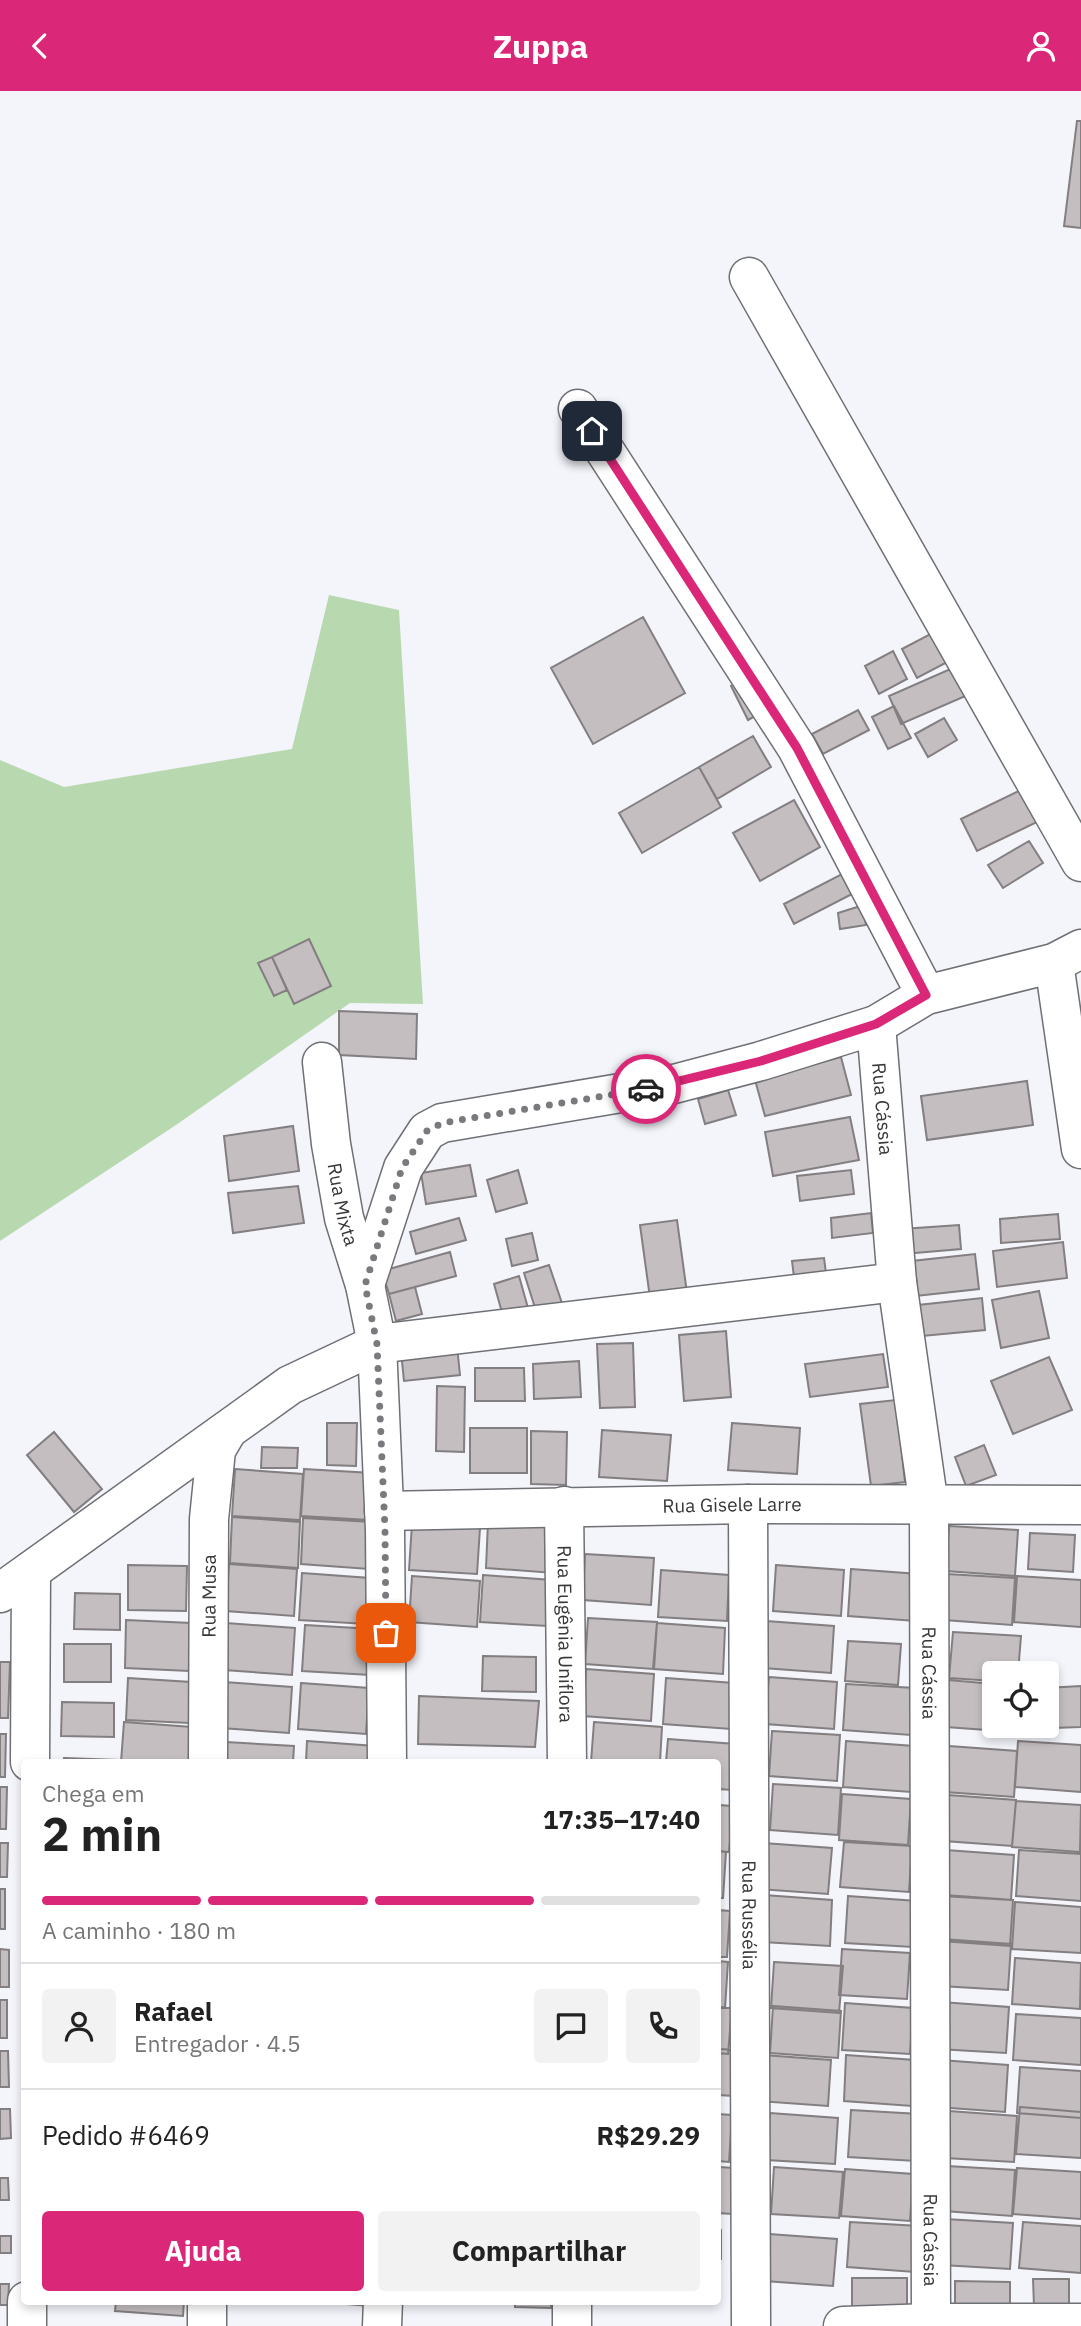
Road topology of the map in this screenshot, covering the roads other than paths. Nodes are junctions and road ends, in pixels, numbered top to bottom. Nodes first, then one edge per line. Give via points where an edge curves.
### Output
1 (749, 277) dead end
2 (578, 409) dead end
3 (1081, 862) edge
4 (1068, 956) edge
5 (926, 995) junction
6 (876, 1024) junction
7 (322, 1062) dead end
8 (1081, 1149) edge
9 (897, 1282) junction
10 (365, 1285) junction
11 (377, 1344) junction
12 (227, 1431) junction
13 (748, 1504) junction
14 (1081, 1505) edge
15 (564, 1506) junction
16 (929, 1506) junction
17 (384, 1511) junction
18 (31, 1571) junction
19 (0, 1593) edge
20 (30, 1759) edge
21 (208, 1759) edge
22 (387, 1759) edge
23 (567, 1759) edge
24 (27, 2305) edge
25 (207, 2305) edge
26 (383, 2305) edge
27 (572, 2305) edge
28 (931, 2323) junction
29 (1081, 2323) edge
30 (27, 2326) edge
31 (207, 2326) edge
32 (382, 2326) edge
33 (572, 2326) edge
34 (751, 2326) edge
35 (843, 2326) edge

1 - 3 street
2 - 5 street via 797,748
4 - 5 street
4 - 8 street
5 - 6 street
6 - 9 street, Rua Cássia
6 - 10 street via 674,1084 442,1123 427,1131 402,1168
7 - 10 street, Rua Mixta via 344,1219
9 - 11 street
9 - 16 street, Rua Cássia
10 - 11 street, Rua Mixta
11 - 12 street via 290,1385
11 - 17 street, Rua Mixta
12 - 18 street
12 - 21 street, Rua Musa via 216,1450 209,1519
13 - 15 street, Rua Gisele Larre
13 - 16 street, Rua Gisele Larre
13 - 34 street, Rua Russélia
14 - 16 street, Rua Gisele Larre
15 - 17 street, Rua Gisele Larre
15 - 23 street, Rua Eugênia Uniflora
16 - 28 street, Rua Cássia
17 - 22 street, Rua Mixta
18 - 19 street
18 - 20 street
24 - 30 street
25 - 31 street
26 - 32 street
27 - 33 street
28 - 29 street
28 - 35 street

